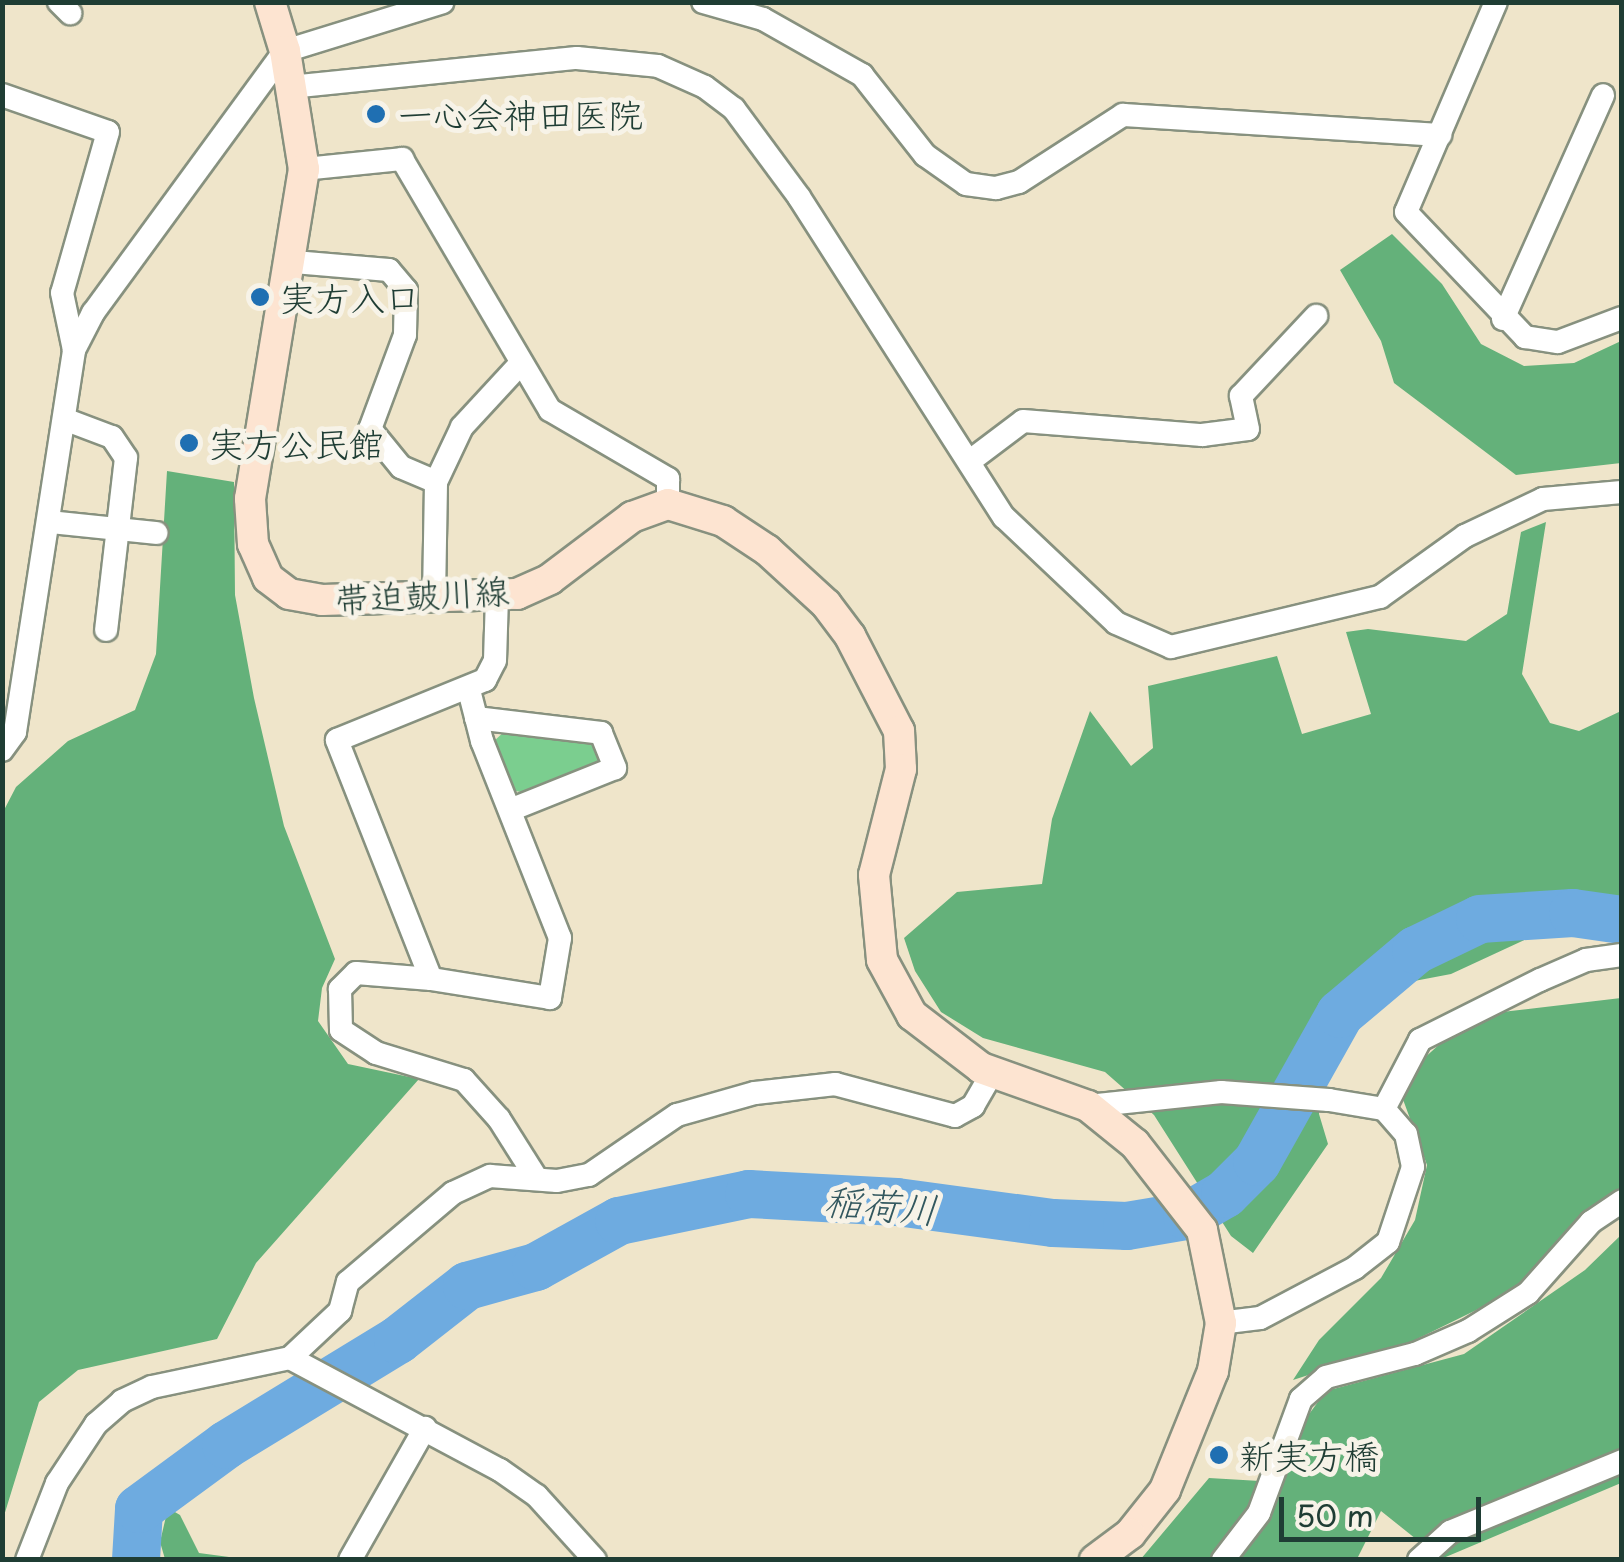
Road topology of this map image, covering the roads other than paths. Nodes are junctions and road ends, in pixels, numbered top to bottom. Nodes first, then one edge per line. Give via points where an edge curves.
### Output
1 (270, 2) edge
2 (443, 2) edge
3 (702, 2) edge
4 (1496, 2) edge
5 (286, 52) junction
6 (290, 87) junction
7 (2, 95) edge
8 (1603, 95) dead end
9 (1440, 135) junction
10 (304, 169) junction
11 (294, 262) junction
12 (1316, 316) dead end
13 (1622, 318) edge
14 (1503, 320) junction
15 (74, 350) junction
16 (521, 363) junction
17 (64, 419) junction
18 (970, 461) junction
19 (436, 482) junction
20 (1622, 492) edge
21 (668, 504) junction
22 (50, 522) junction
23 (118, 529) junction
24 (156, 533) dead end
25 (497, 596) junction
26 (434, 598) junction
27 (106, 630) dead end
28 (468, 690) junction
29 (476, 718) junction
30 (2, 750) edge
31 (510, 810) junction
32 (1622, 955) edge
33 (431, 979) junction
34 (993, 1072) junction
35 (1088, 1106) junction
36 (1384, 1109) junction
37 (536, 1176) junction
38 (1622, 1201) edge
39 (1221, 1323) junction
40 (296, 1362) junction
41 (424, 1428) junction
42 (1622, 1461) edge
43 (35, 1555) edge
44 (350, 1560) edge
45 (594, 1560) edge
46 (1095, 1560) edge
47 (1223, 1560) edge
48 (1418, 1560) edge

1 - 5 street, 帯迫皷川線
2 - 5 street
3 - 9 street via 763,19 862,75 925,156 966,184 996,188 1019,182 1124,115
4 - 9 street
5 - 6 street, 帯迫皷川線
5 - 15 street via 171,200
6 - 10 street, 帯迫皷川線
6 - 18 street via 578,58 658,66 705,87 734,109 776,165
7 - 15 street via 108,132 62,293
8 - 14 street
9 - 14 street via 1406,212
10 - 11 street, 帯迫皷川線
10 - 16 street via 402,160
11 - 19 street via 389,270 406,290 405,335 370,429 401,467
11 - 26 street, 帯迫皷川線 via 250,499 254,544 268,578 289,594
12 - 18 street via 1241,396 1248,428 1202,435 1024,421
13 - 14 street via 1558,342 1524,337
15 - 17 street
16 - 19 street via 462,427
16 - 21 street via 550,410 569,426 668,479
17 - 22 street
17 - 23 street via 112,438 126,458
18 - 20 street via 1004,517 1068,580 1116,623 1171,647 1380,597 1465,536 1542,499
19 - 26 street
21 - 25 street, 帯迫皷川線 via 632,516 550,579
21 - 34 street via 698,509 767,550 850,636 899,731 902,770 874,875 882,960 912,1015
22 - 23 street
22 - 30 street via 15,732
23 - 24 street
23 - 27 street
25 - 26 street, 帯迫皷川線
25 - 28 street via 495,660 485,680
28 - 29 street
28 - 33 street via 338,740
29 - 31 street
29 - 31 street via 601,733 615,768
31 - 33 street via 560,938 550,998
32 - 36 street via 1570,967 1420,1040
33 - 37 street via 356,974 340,988 341,1030 376,1053 464,1080 500,1119
34 - 35 street
34 - 37 street via 973,1106 955,1116 835,1084 755,1093 677,1115 589,1175
35 - 36 street via 1221,1092
35 - 39 street via 1136,1144 1202,1230
36 - 39 street via 1406,1134 1414,1168 1388,1242 1355,1268 1260,1318
37 - 40 street via 490,1176 453,1193 348,1282 340,1311
38 - 47 street via 1591,1222 1528,1293 1468,1331 1415,1354 1326,1377 1301,1400 1259,1513
39 - 46 street via 1213,1371 1165,1490 1130,1534
40 - 41 street
40 - 43 street via 152,1386 122,1401 96,1424 57,1483
41 - 44 street
41 - 45 street via 537,1496
42 - 48 street via 1450,1532

